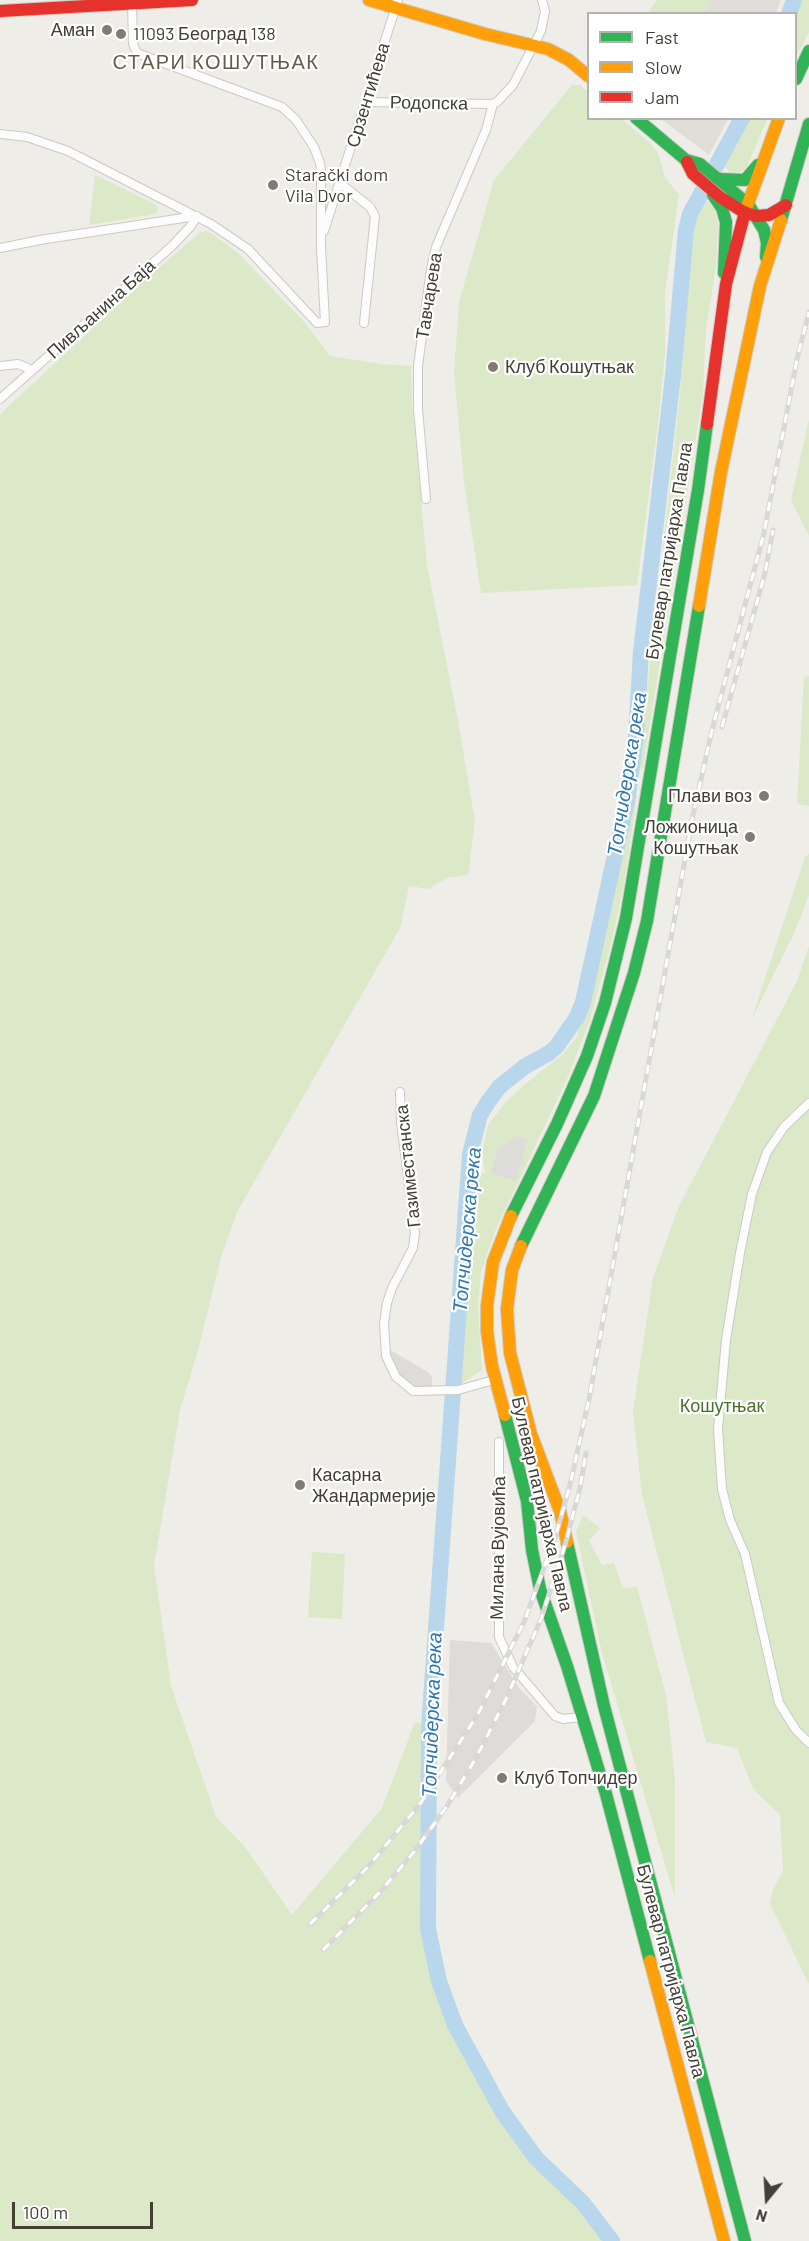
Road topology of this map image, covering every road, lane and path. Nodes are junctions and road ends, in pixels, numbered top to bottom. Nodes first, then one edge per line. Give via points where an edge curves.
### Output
1 (192, 0) edge
2 (369, 0) edge
3 (542, 0) edge
4 (132, 3) junction
5 (396, 3) edge
6 (59, 4) edge
7 (0, 11) edge
8 (533, 45) junction
9 (809, 51) edge
10 (587, 75) edge
11 (797, 75) edge
12 (366, 102) junction
13 (493, 104) junction
14 (638, 120) edge
15 (778, 120) edge
16 (809, 124) edge
17 (0, 134) edge
18 (764, 157) junction
19 (697, 169) junction
20 (718, 178) junction
21 (341, 184) junction
22 (711, 190) junction
23 (786, 205) junction
24 (750, 211) junction
25 (197, 216) junction
26 (322, 238) junction
27 (0, 248) edge
28 (766, 264) junction
29 (726, 284) junction
30 (364, 323) dead end
31 (0, 366) edge
32 (32, 370) junction
33 (0, 399) edge
34 (426, 500) dead end
35 (400, 1092) dead end
36 (809, 1103) edge
37 (494, 1380) junction
38 (499, 1442) dead end
39 (581, 1717) junction
40 (809, 1743) edge
41 (724, 2241) edge
42 (745, 2241) edge

1 - 4 main road
2 - 5 main road
3 - 8 street, Тавчарева via 544,17
4 - 6 main road
4 - 26 street via 133,44 139,54 272,102 290,113 314,147 320,163
5 - 8 main road via 484,34
5 - 12 street, Срзентићева
6 - 7 main road
8 - 10 main road via 560,54
8 - 13 street, Тавчарева via 513,85
9 - 11 main road
12 - 13 street, Родопска
12 - 21 street, Срзентићева
13 - 34 street, Тавчарева via 486,130 436,247 431,269 418,366
14 - 19 main road
15 - 18 main road, Булевар патријарха Павла
16 - 23 main road, Булевар патријарха Павла
17 - 25 street via 53,145
18 - 20 main road via 745,180
18 - 24 main road, Булевар патријарха Павла
19 - 20 main road
19 - 22 main road
20 - 24 main road
21 - 26 street, Срзентићева
21 - 30 street via 370,207 375,216
22 - 24 main road
22 - 29 main road via 726,222
23 - 24 main road via 769,215
23 - 28 main road, Булевар патријарха Павла
24 - 28 main road via 767,243
24 - 29 main road, Булевар патријарха Павла
25 - 26 street via 242,244 315,321 323,323 326,320
25 - 27 street
25 - 32 street, Пивљанина Баја via 172,246
28 - 42 main road, Булевар патријарха Павла via 717,491 647,921 594,1096 519,1250 507,1309 510,1353 518,1388 560,1511 604,1706
29 - 37 main road, Булевар патријарха Павла via 696,502 626,918 587,1056 508,1222 494,1262 487,1314
31 - 32 street via 18,364
32 - 33 street, Пивљанина Баја
35 - 37 street, Газиместанска via 416,1233 413,1248 392,1288 384,1318 385,1349 392,1371 414,1391 458,1390
36 - 40 street via 784,1127 769,1150 752,1194 728,1331 718,1429 722,1489 745,1554 779,1702
37 - 39 main road, Булевар патријарха Павла via 527,1501 538,1580
38 - 39 street, Милана Вујовића via 499,1637 513,1667 555,1716
39 - 41 main road, Булевар патријарха Павла via 606,1794

